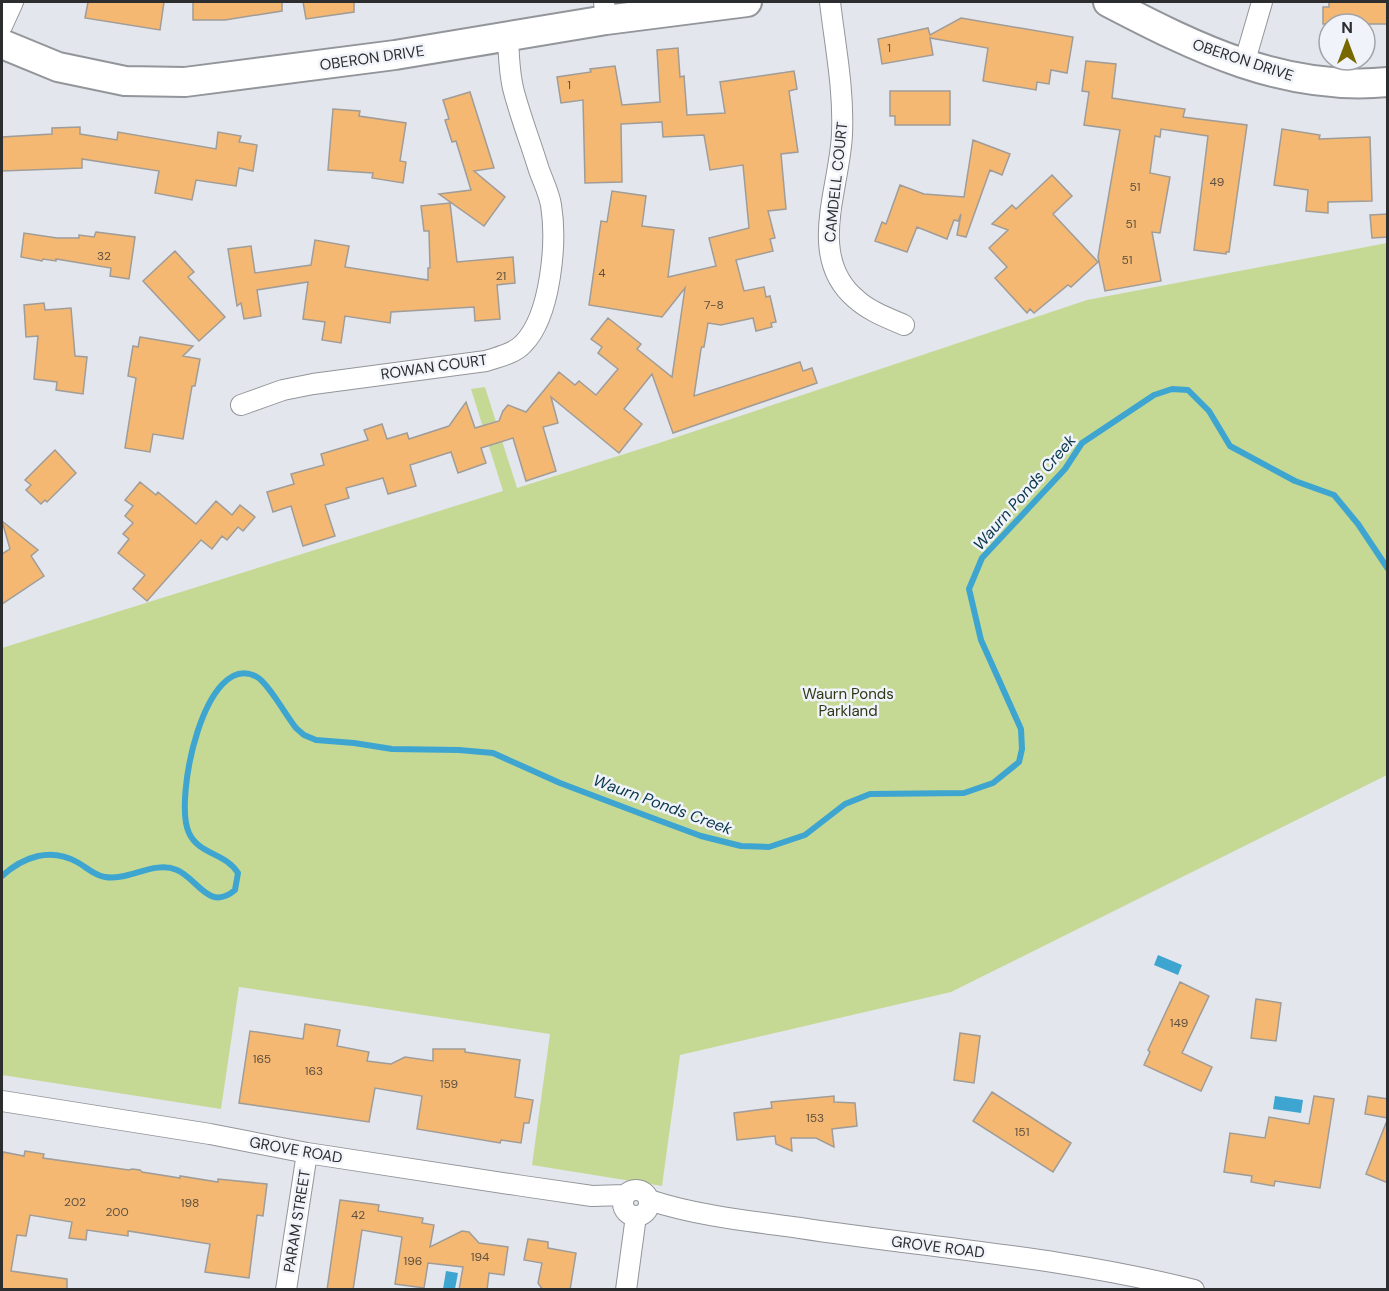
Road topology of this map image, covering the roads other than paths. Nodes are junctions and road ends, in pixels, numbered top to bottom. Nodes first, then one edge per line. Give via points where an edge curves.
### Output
1 (14, 2) edge
2 (747, 2) edge
3 (830, 2) edge
4 (1108, 2) edge
5 (1262, 2) edge
6 (605, 11) edge
7 (2, 26) edge
8 (508, 38) junction
9 (2, 44) edge
10 (1244, 64) junction
11 (1388, 82) edge
12 (904, 325) dead end
13 (241, 405) dead end
14 (2, 1101) edge
15 (307, 1153) junction
16 (636, 1206) junction
17 (286, 1290) edge
18 (626, 1290) edge
19 (1194, 1290) edge

1 - 7 street
2 - 6 street, OBERON DRIVE
3 - 12 street, CAMDELL COURT via 842,101 840,162 829,233 830,260 840,281 856,300
4 - 10 street, OBERON DRIVE via 1183,41
5 - 10 street
6 - 8 street, OBERON DRIVE
8 - 9 street, OBERON DRIVE via 186,82 125,81 58,67
8 - 13 street, ROWAN COURT via 513,92 550,202 553,222 548,281 533,333 521,346 486,361 314,384
10 - 11 street, OBERON DRIVE via 1326,83
14 - 15 street, GROVE ROAD
15 - 16 street, GROVE ROAD
15 - 17 street, PARAM STREET
16 - 18 street
16 - 19 street, GROVE ROAD via 1064,1263

